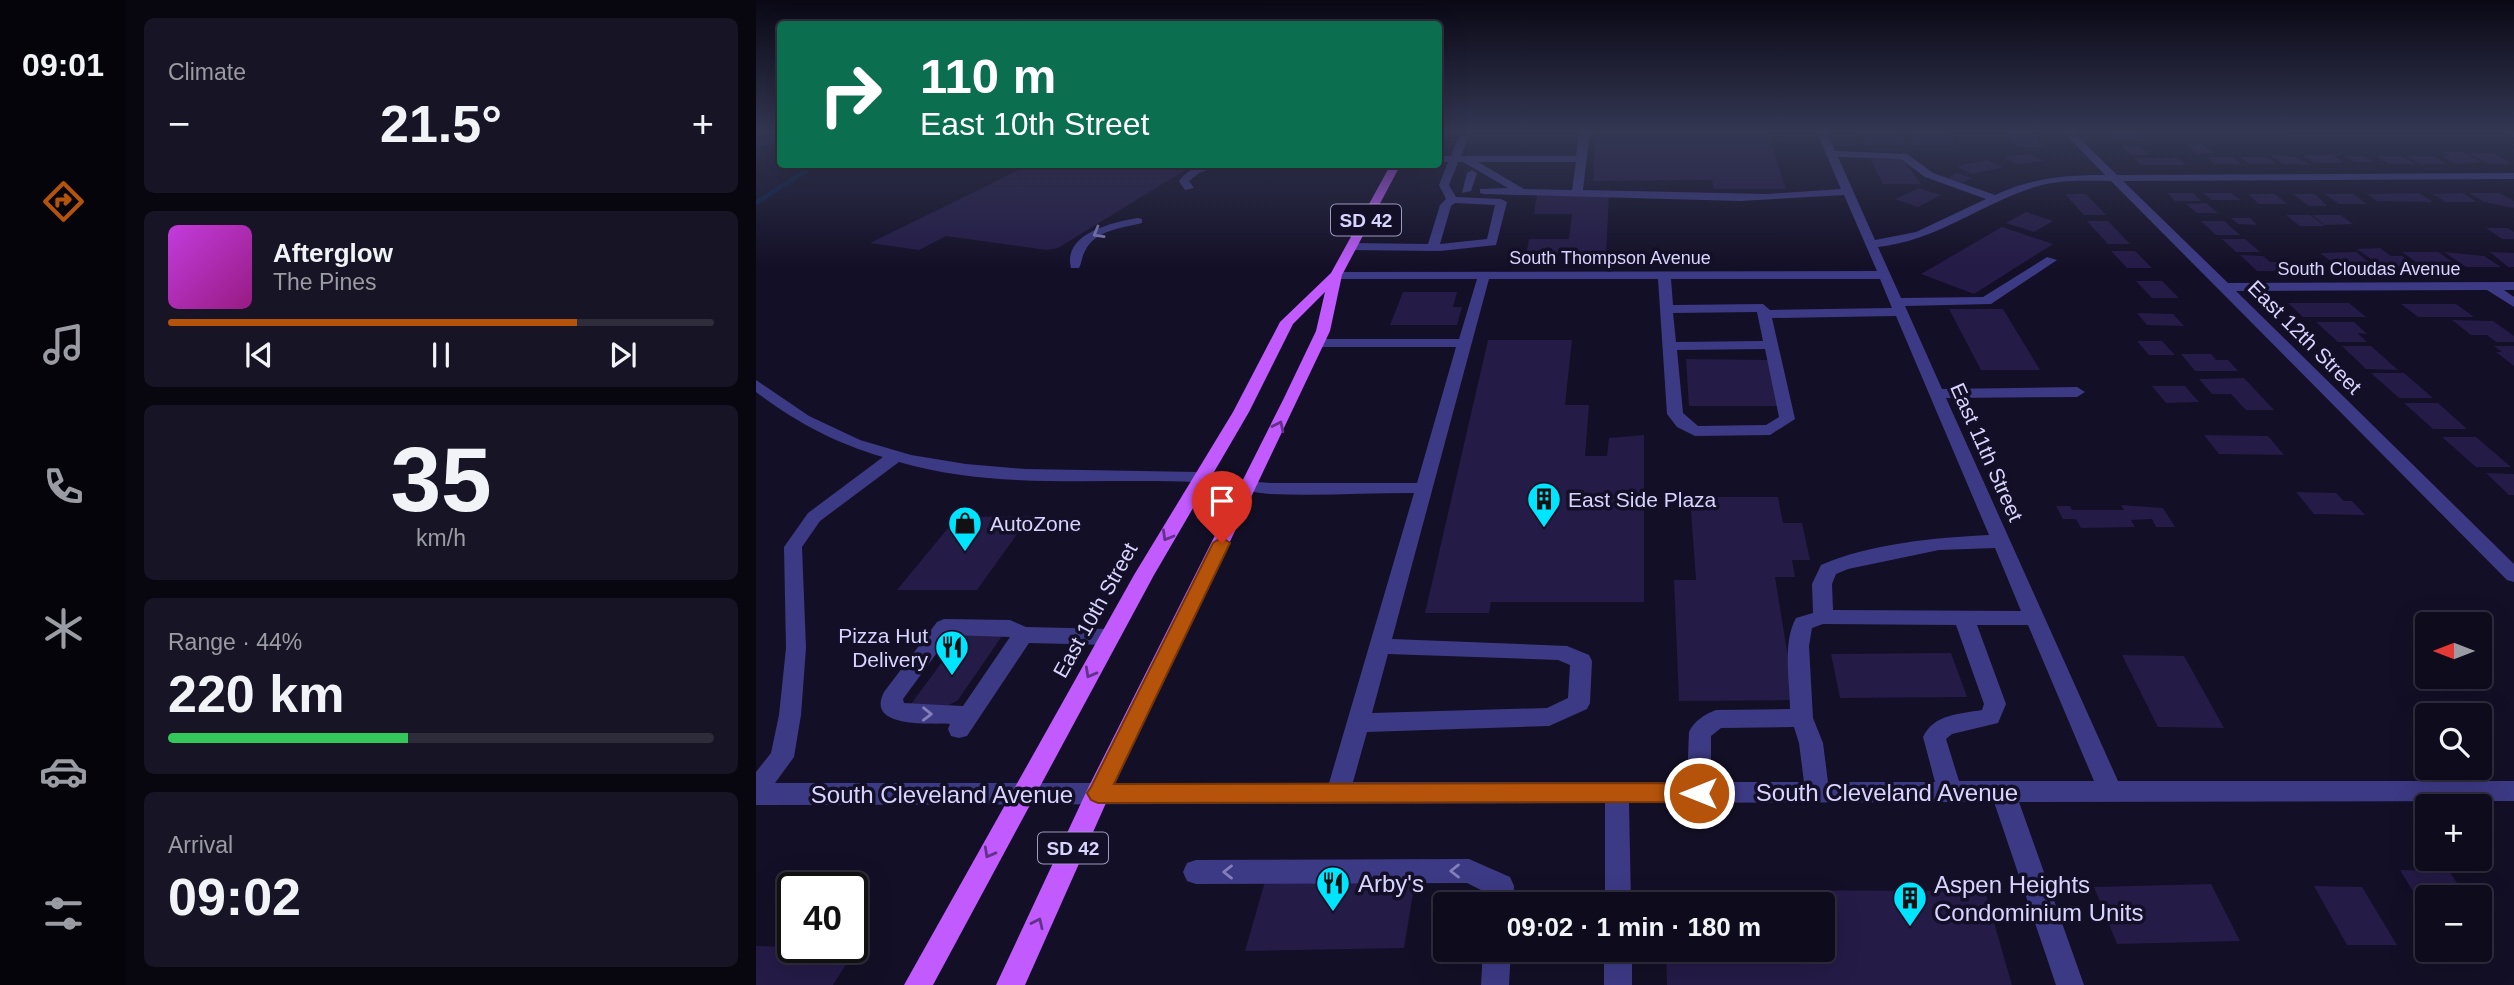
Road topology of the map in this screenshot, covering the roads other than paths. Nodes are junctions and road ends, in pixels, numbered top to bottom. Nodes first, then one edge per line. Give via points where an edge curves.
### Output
1 (1188, 176) edge
2 (1390, 176) edge
3 (1447, 176) edge
4 (1471, 176) edge
5 (1494, 176) edge
6 (1579, 176) edge
7 (1841, 176) edge
8 (1932, 176) edge
9 (2514, 176) edge
10 (2114, 177) junction
11 (1189, 188) dead end
12 (1466, 191) junction
13 (1521, 192) junction
14 (1848, 192) junction
15 (1577, 193) junction
16 (1449, 195) junction
17 (1994, 198) junction
18 (1138, 221) dead end
19 (1871, 244) junction
20 (1433, 246) junction
21 (1352, 247) junction
22 (2051, 260) dead end
23 (1075, 264) dead end
24 (1336, 275) junction
25 (1484, 275) junction
26 (1664, 275) junction
27 (1885, 275) junction
28 (2490, 286) junction
29 (2514, 286) edge
30 (2225, 287) junction
31 (2514, 303) edge
32 (1898, 307) junction
33 (1667, 309) junction
34 (1765, 314) junction
35 (1317, 343) junction
36 (1465, 343) junction
37 (1771, 345) junction
38 (1669, 346) junction
39 (756, 385) edge
40 (2077, 392) dead end
41 (1937, 394) junction
42 (897, 455) junction
43 (1202, 478) junction
44 (1249, 487) junction
45 (1425, 488) junction
46 (2001, 541) junction
47 (2514, 575) edge
48 (1823, 617) junction
49 (1964, 618) junction
50 (2035, 618) junction
51 (1023, 635) junction
52 (1110, 637) junction
53 (1379, 646) junction
54 (1802, 718) junction
55 (1358, 723) junction
56 (2514, 791) edge
57 (756, 792) edge
58 (1950, 792) junction
59 (2003, 792) junction
60 (2111, 792) junction
61 (1022, 793) junction
62 (1098, 793) junction
63 (1338, 793) junction
64 (1617, 793) junction
65 (1699, 793) junction
66 (1817, 793) junction
67 (1196, 872) dead end
68 (1501, 892) edge
69 (1618, 892) edge
70 (1496, 962) edge
71 (1618, 962) edge
72 (918, 985) edge
73 (1010, 985) edge
74 (1495, 985) edge
75 (1618, 985) edge
76 (2070, 985) edge

1 - 11 street via 1184,181
2 - 21 main road, East 10th Street / SD 42
3 - 16 street via 1444,185
4 - 12 street
5 - 13 street
6 - 15 street
7 - 14 street, East 11th Street
8 - 17 street
9 - 10 street
10 - 17 street via 2042,180
10 - 30 street, East 12th Street
12 - 13 street
12 - 16 street
13 - 15 street
14 - 15 street via 1798,197
14 - 19 street, East 11th Street
16 - 20 street
16 - 20 street via 1501,202 1492,242
17 - 19 street via 1909,240
18 -> 23 street via 1117,224 1086,240 1076,250
19 - 27 street, East 11th Street
20 - 21 street
21 - 24 main road, East 10th Street / SD 42
22 - 32 street via 1986,301
24 - 25 street, South Thompson Avenue
24 - 35 main road, East 10th Street / SD 42
24 - 43 main road, East 10th Street / SD 42 via 1287,323
25 - 26 street, South Thompson Avenue
25 - 36 street
26 - 27 street, South Thompson Avenue
26 - 33 street
27 - 32 street, East 11th Street
28 - 29 street, South Cloudas Avenue
28 - 30 street, South Cloudas Avenue
28 - 31 street
30 - 47 street, East 12th Street
32 - 34 street
32 - 41 street, East 11th Street
33 - 34 street via 1763,308
33 - 38 street
34 - 37 street
35 - 36 street
44 -> 35 main road, East 10th Street / SD 42
36 - 45 street
37 - 38 street
37 - 38 street via 1787,419 1770,430 1695,431 1675,414
39 - 42 street via 826,430
40 - 41 street
41 - 46 street, East 11th Street
42 - 43 street via 1015,475
42 - 57 street via 814,517 793,547 796,648 790,715 782,758
43 - 44 street
43 -> 52 main road, East 10th Street / SD 42
44 - 45 street
44 - 62 main road, East 10th Street / SD 42
45 - 53 street
46 - 48 street via 1939,544 1844,563 1828,570 1822,584
46 - 50 street, East 11th Street
48 - 49 street
48 - 54 street via 1803,623 1799,646
49 - 50 street
49 - 58 street via 1995,704 1990,717 1945,726 1934,737
50 - 60 street, East 11th Street
51 -> 51 street via 1010,628 944,627 892,698 892,708 904,714 964,722
51 - 52 street
52 -> 61 main road, East 10th Street / SD 42
53 - 55 street
53 - 55 street via 1560,652 1581,662 1579,703 1549,717
54 - 65 street via 1716,719 1700,732
54 - 66 street via 1811,743
55 - 63 street
56 - 60 street, South Cleveland Avenue
57 - 61 street, South Cleveland Avenue
58 - 59 street, South Cleveland Avenue
58 - 66 street, South Cleveland Avenue
59 - 60 street, South Cleveland Avenue
59 - 76 street
61 - 62 street, South Cleveland Avenue
61 -> 72 main road, East 10th Street / SD 42
62 - 63 street, South Cleveland Avenue
73 -> 62 main road, East 10th Street / SD 42
63 - 64 street, South Cleveland Avenue
64 - 65 street, South Cleveland Avenue
64 - 69 street
65 - 66 street, South Cleveland Avenue
68 -> 67 street via 1501,886 1469,871
70 - 74 street
71 - 75 street

